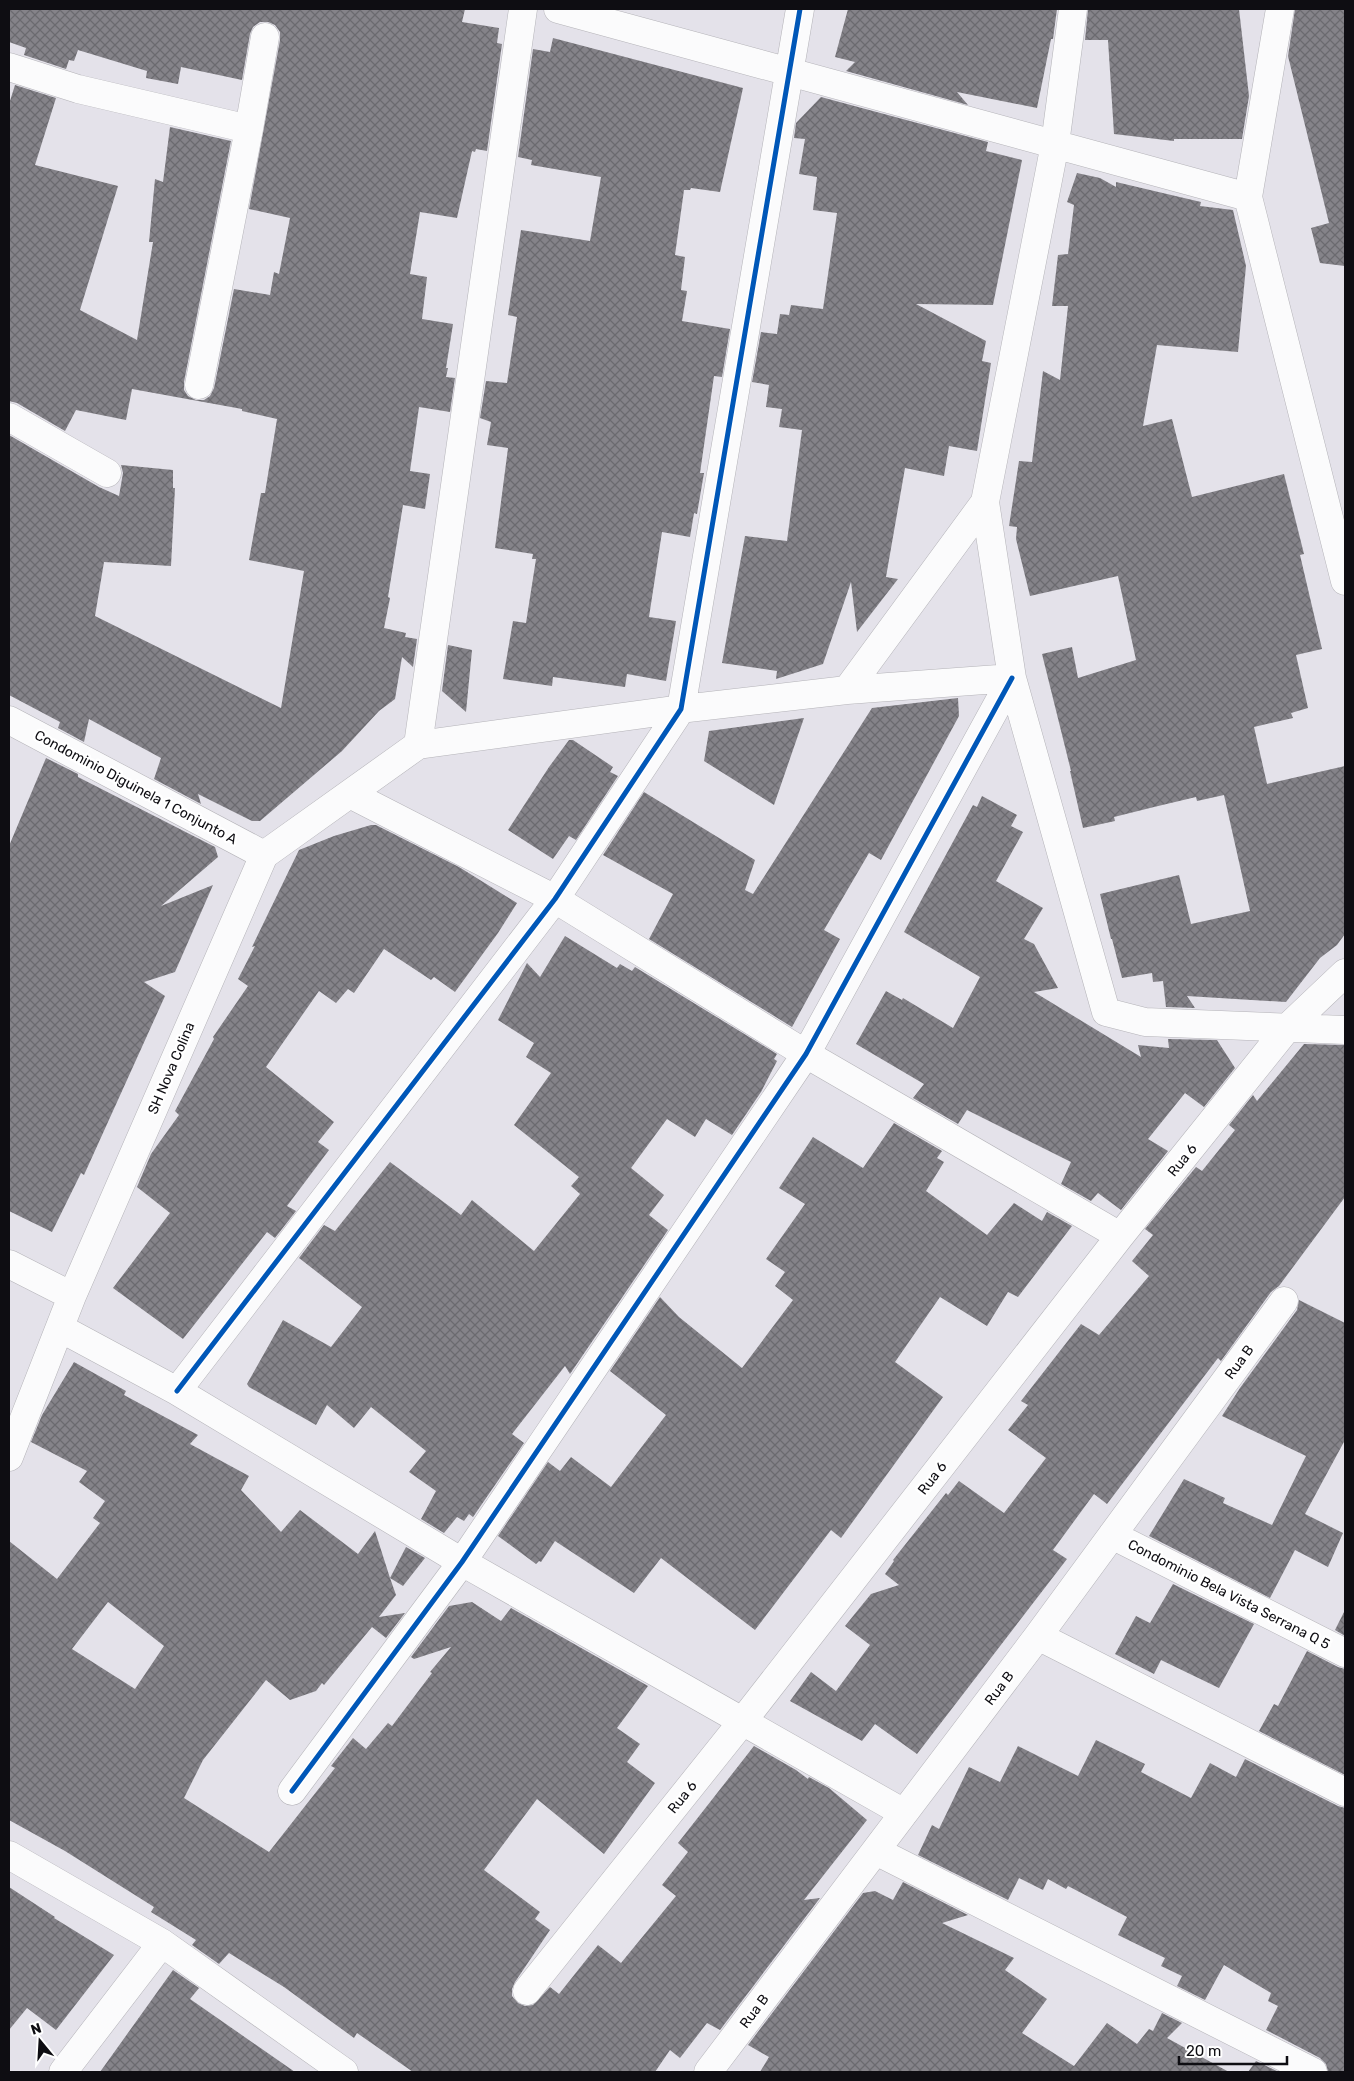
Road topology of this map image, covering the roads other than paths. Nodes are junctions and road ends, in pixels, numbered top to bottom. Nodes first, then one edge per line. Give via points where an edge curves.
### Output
1 (523, 9) edge
2 (558, 9) edge
3 (800, 9) edge
4 (1073, 9) edge
5 (1280, 9) edge
6 (265, 37) dead end
7 (9, 67) edge
8 (790, 72) junction
9 (249, 129) junction
10 (1055, 144) junction
11 (1248, 197) junction
12 (199, 385) dead end
13 (9, 417) edge
14 (107, 473) dead end
15 (984, 502) junction
16 (1345, 581) edge
17 (1012, 678) junction
18 (848, 690) junction
19 (681, 709) junction
20 (9, 720) edge
21 (418, 745) junction
22 (350, 794) junction
23 (264, 855) junction
24 (555, 899) junction
25 (1345, 972) edge
26 (1288, 1027) junction
27 (1345, 1030) edge
28 (806, 1054) junction
29 (1120, 1236) junction
30 (9, 1264) edge
31 (72, 1296) junction
32 (1284, 1301) dead end
33 (60, 1328) junction
34 (177, 1391) junction
35 (9, 1457) edge
36 (1112, 1535) junction
37 (462, 1562) junction
38 (1038, 1636) junction
39 (1345, 1653) edge
40 (742, 1722) junction
41 (292, 1791) dead end
42 (1345, 1792) edge
43 (904, 1813) junction
44 (876, 1851) junction
45 (9, 1855) edge
46 (162, 1944) junction
47 (527, 1991) dead end
48 (63, 2072) edge
49 (344, 2072) edge
50 (708, 2072) edge
51 (1313, 2072) edge

1 - 21 street
2 - 8 street
3 - 8 street
4 - 10 street
5 - 11 street
6 - 9 street
7 - 9 street via 78,89
8 - 10 street
8 - 19 street
9 - 12 street
10 - 11 street
10 - 15 street
11 - 16 street
13 - 14 street
15 - 17 street
15 - 18 street
17 - 18 street
17 - 26 street via 1106,1012 1145,1022
17 - 28 street
18 - 19 street
19 - 21 street
19 - 24 street
20 - 23 street, Condominio Diguinela 1 Conjunto A
21 - 22 street
22 - 23 street
22 - 24 street
23 - 31 street, SH Nova Colina
24 - 28 street
24 - 34 street
25 - 26 street, Rua 6
26 - 27 street
26 - 29 street, Rua 6
28 - 29 street
28 - 37 street
29 - 40 street, Rua 6
30 - 31 street
31 - 33 street, SH Nova Colina
32 - 36 street, Rua B
33 - 34 street
33 - 35 street, SH Nova Colina
34 - 37 street
36 - 38 street, Rua B
36 - 39 street, Condominio Bela Vista Serrana Q 5
37 - 40 street
37 - 41 street
38 - 42 street
38 - 43 street, Rua B
40 - 43 street
40 - 47 street, Rua 6
43 - 44 street, Rua B
44 - 50 street, Rua B
44 - 51 street
45 - 46 street
46 - 48 street
46 - 49 street

